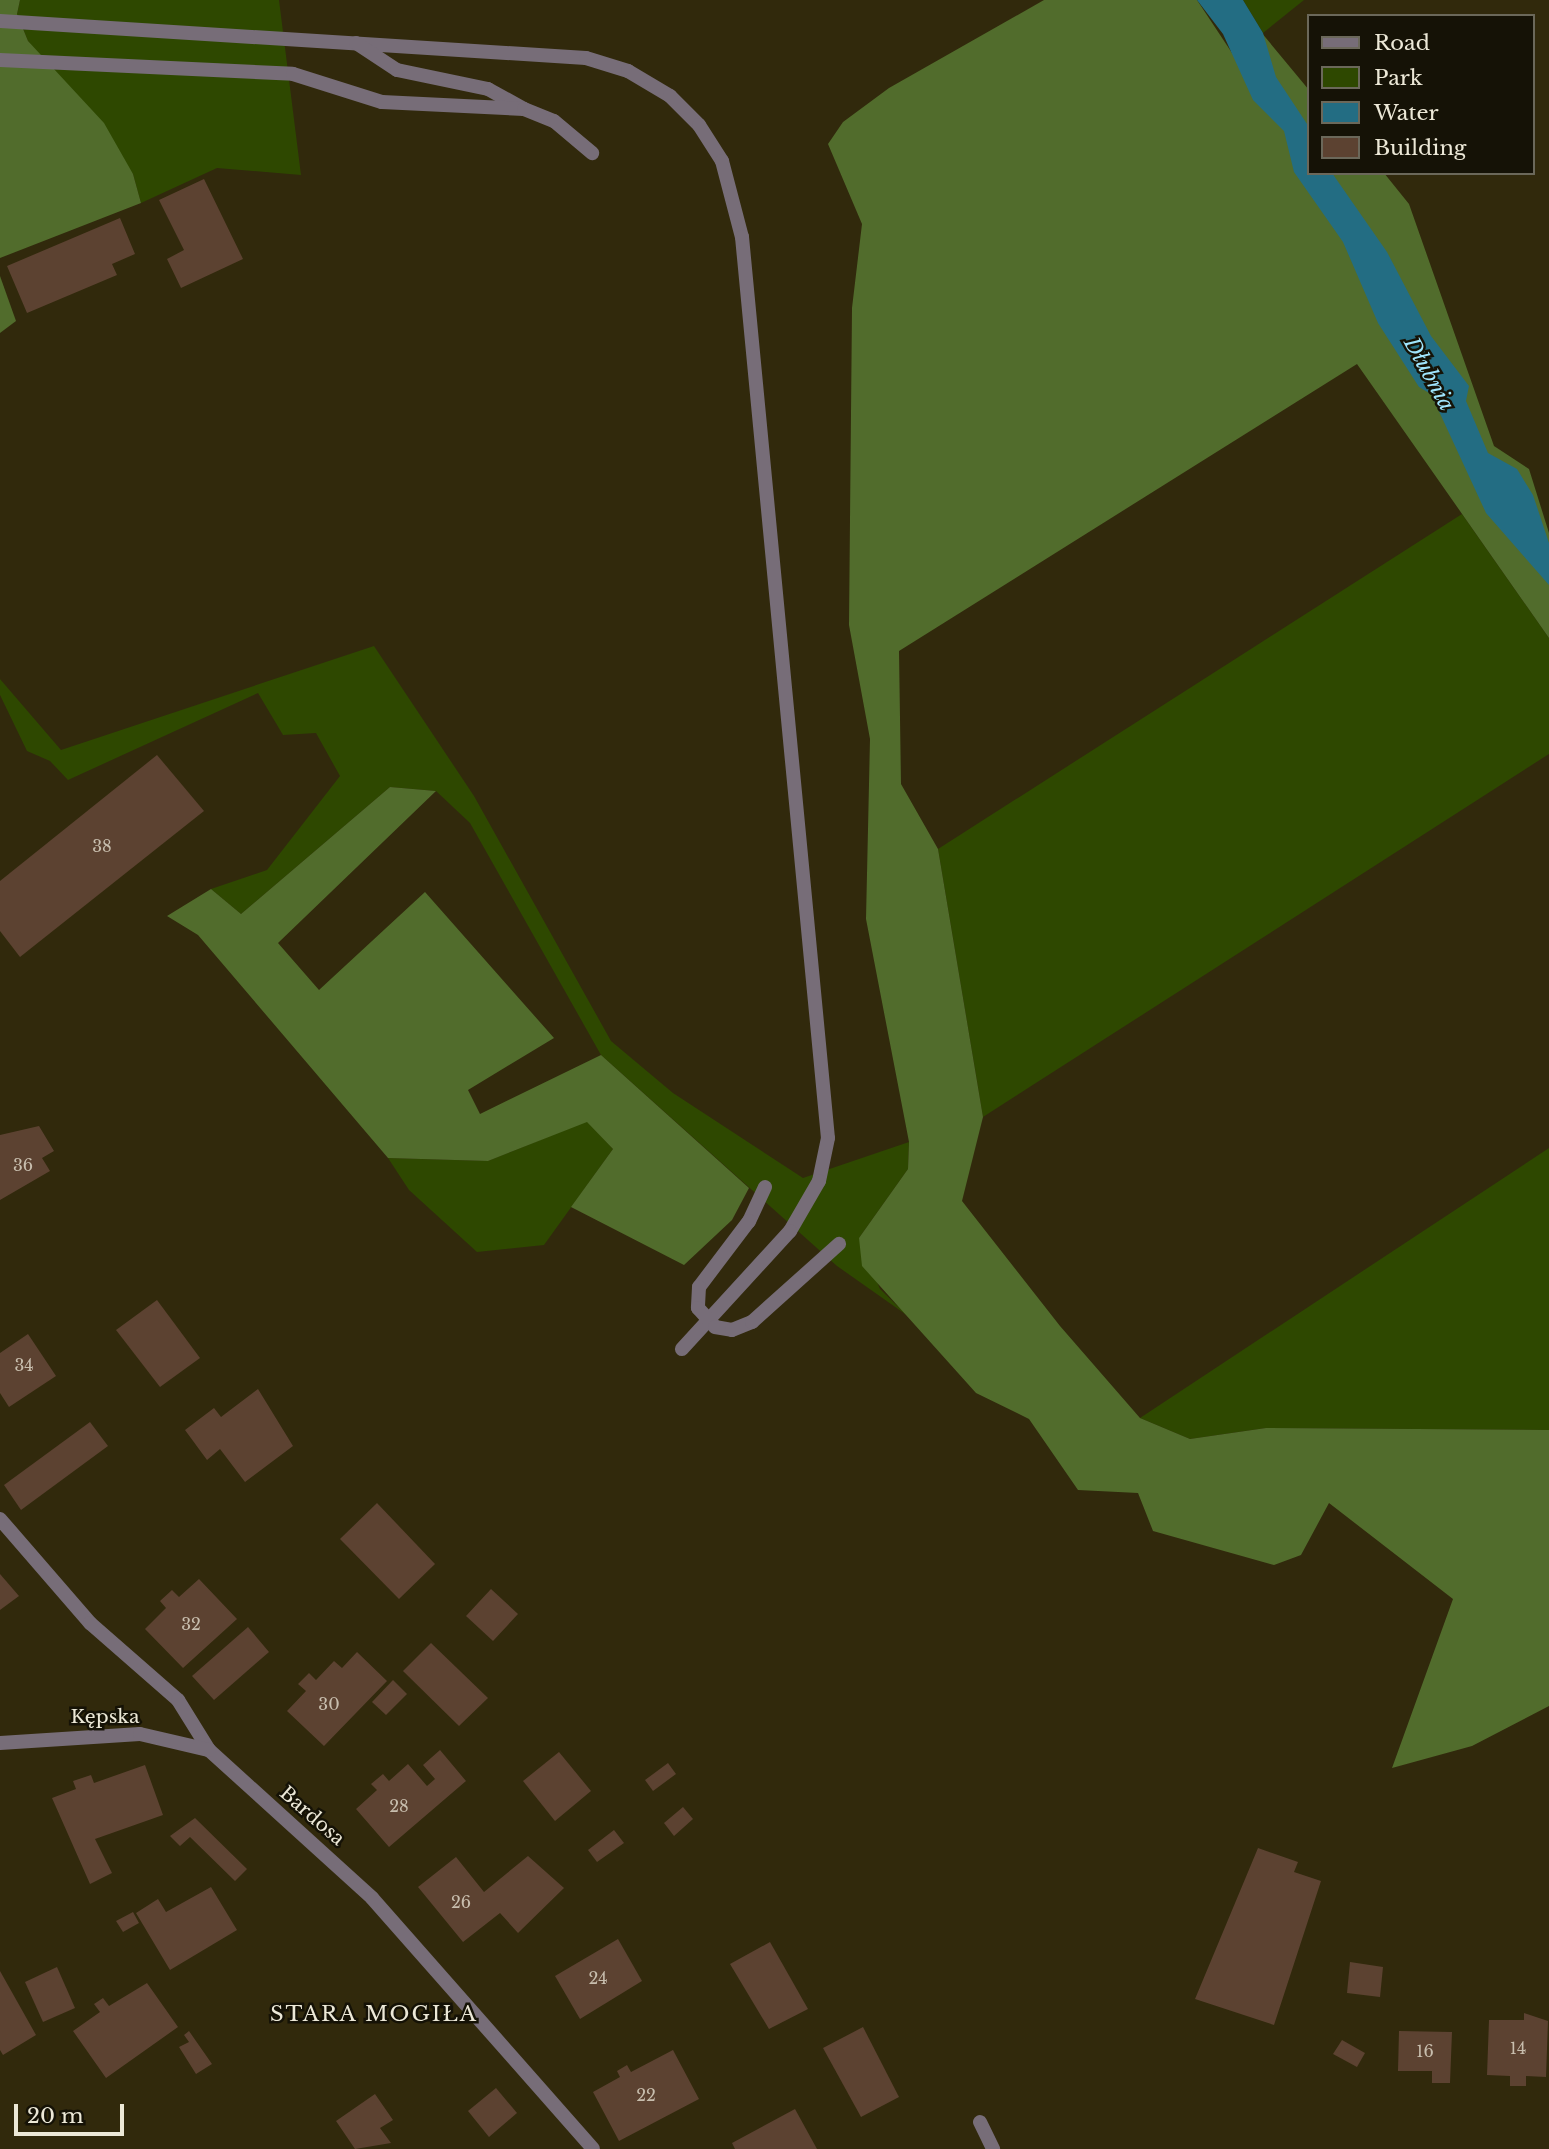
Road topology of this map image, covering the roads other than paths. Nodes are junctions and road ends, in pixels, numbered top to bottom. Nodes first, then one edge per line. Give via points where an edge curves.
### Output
1 (0, 21) edge
2 (356, 43) junction
3 (0, 60) edge
4 (524, 109) junction
5 (592, 153) dead end
6 (765, 1187) dead end
7 (839, 1244) dead end
8 (707, 1321) junction
9 (682, 1349) dead end
10 (0, 1519) edge
11 (0, 1743) edge
12 (209, 1750) junction
13 (980, 2122) dead end
14 (593, 2149) edge
15 (993, 2149) edge

1 - 2 street
2 - 4 street via 397,70 488,89
2 - 8 street via 564,55 628,71 670,96 699,125 735,196 828,1138 819,1181 803,1212
3 - 4 street via 293,74 382,102
4 - 5 street via 554,121
6 - 8 street via 749,1221 699,1287 698,1308
7 - 8 street via 752,1322 732,1330
8 - 9 street
10 - 12 street, Bardosa via 90,1623 178,1700
11 - 12 street, Kępska via 140,1734
12 - 14 street, Bardosa via 349,1874
13 - 15 street

